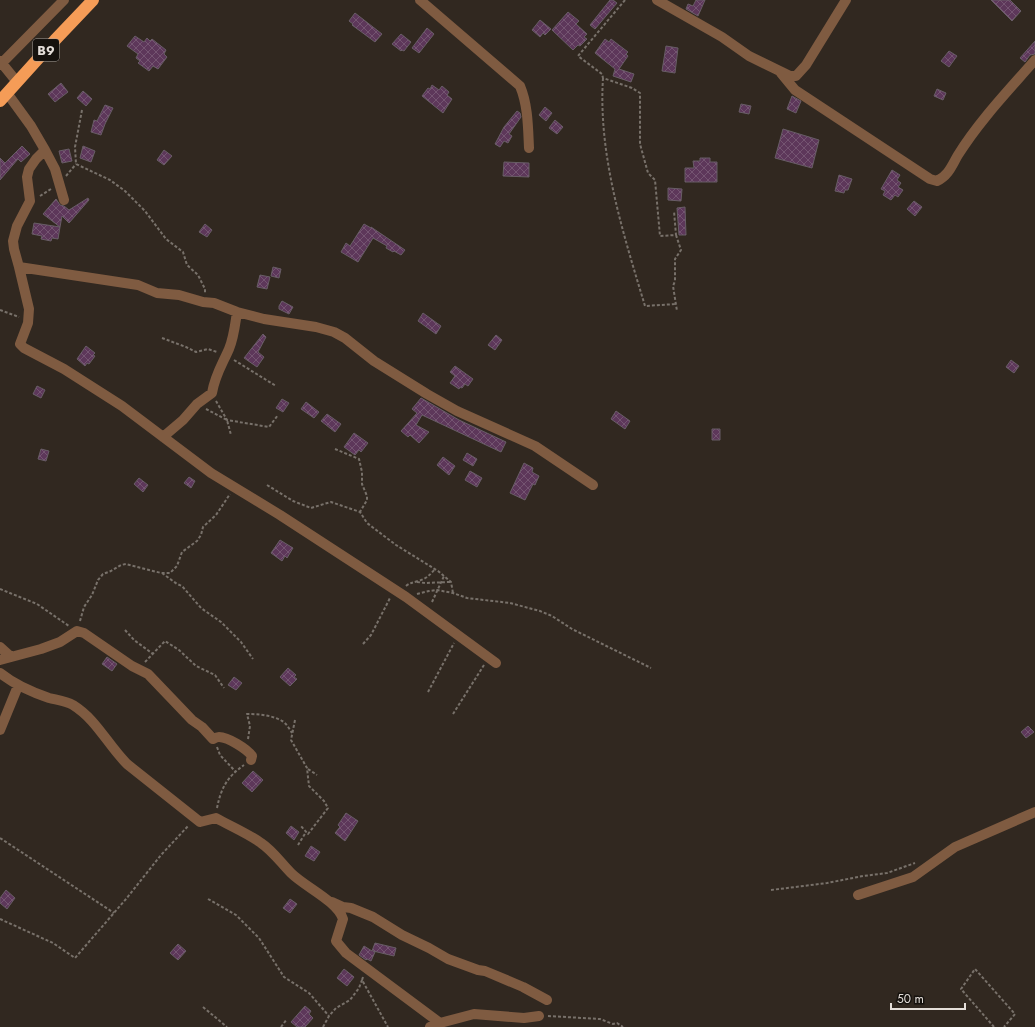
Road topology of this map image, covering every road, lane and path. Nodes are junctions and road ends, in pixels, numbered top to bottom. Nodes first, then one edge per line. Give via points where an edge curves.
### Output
1 (64, 0) edge
2 (93, 0) edge
3 (420, 0) edge
4 (625, 0) edge
5 (657, 0) edge
6 (846, 0) edge
7 (1035, 60) edge
8 (1, 63) edge
9 (781, 73) junction
10 (603, 78) junction
11 (17, 82) junction
12 (4, 97) edge
13 (82, 110) dead end
14 (529, 148) dead end
15 (45, 150) junction
16 (64, 200) dead end
17 (674, 211) dead end
18 (676, 235) junction
19 (19, 267) junction
20 (203, 302) junction
21 (676, 304) junction
22 (0, 310) edge
23 (678, 311) dead end
24 (237, 312) junction
25 (28, 319) junction
26 (212, 393) junction
27 (198, 404) junction
28 (278, 415) dead end
29 (227, 420) junction
30 (231, 435) dead end
31 (163, 437) junction
32 (335, 449) dead end
33 (267, 484) dead end
34 (593, 485) dead end
35 (233, 488) junction
36 (360, 512) junction
37 (161, 573) junction
38 (444, 576) junction
39 (417, 582) dead end
40 (451, 582) junction
41 (440, 583) junction
42 (0, 589) edge
43 (437, 590) junction
44 (453, 593) junction
45 (406, 597) junction
46 (432, 602) dead end
47 (125, 630) dead end
48 (77, 632) junction
49 (458, 635) junction
50 (0, 647) edge
51 (153, 654) junction
52 (11, 657) junction
53 (252, 659) dead end
54 (0, 660) edge
55 (492, 660) joint
56 (651, 668) dead end
57 (140, 671) junction
58 (0, 672) edge
59 (18, 686) junction
60 (224, 688) dead end
61 (428, 692) dead end
62 (453, 714) dead end
63 (295, 720) dead end
64 (0, 730) edge
65 (292, 733) junction
66 (213, 739) junction
67 (250, 756) junction
68 (307, 768) junction
69 (235, 771) junction
70 (317, 775) dead end
71 (1035, 812) edge
72 (216, 818) junction
73 (195, 819) junction
74 (300, 825) dead end
75 (306, 832) junction
76 (0, 838) edge
77 (298, 845) dead end
78 (919, 862) dead end
79 (771, 890) dead end
80 (858, 895) dead end
81 (323, 898) junction
82 (208, 899) dead end
83 (351, 908) junction
84 (114, 912) junction
85 (0, 919) edge
86 (343, 919) junction
87 (364, 966) junction
88 (362, 980) junction
89 (547, 1000) dead end
90 (203, 1007) dead end
91 (329, 1016) junction
92 (539, 1016) joint
93 (287, 1019) dead end
94 (440, 1023) junction
95 (227, 1027) edge
96 (281, 1027) edge
97 (323, 1027) edge
98 (388, 1027) edge
99 (430, 1027) edge
100 (623, 1027) edge
101 (994, 1027) edge
102 (1004, 1027) edge

1 - 8 street
2 - 11 highway, B9
3 - 14 street via 520,86 528,123
4 - 10 path via 578,56 602,74
5 - 9 street
6 - 9 street via 800,72 796,76
7 - 9 street via 974,131 947,174 937,181 821,109 795,90
8 - 11 street
10 - 18 path via 640,93 640,144 648,173 655,180 660,236
10 - 21 path via 603,129 617,206 644,306
11 - 12 highway, B9
12 - 15 street via 31,126
13 - 20 path via 74,147 76,164 110,180 125,191 145,211 166,239 183,252 188,265 198,275 205,289
15 - 16 street via 55,169
15 - 19 street via 29,169 27,177 30,201 17,226 13,241
17 - 18 path
18 - 21 path via 681,250 675,259 673,286
19 - 20 street via 138,285 157,293 179,295
19 - 25 street via 29,309
20 - 24 street via 214,303
21 - 23 path
22 - 25 path
24 - 26 street via 233,337 214,380
24 - 34 street via 334,332 421,390 457,411 535,446
25 - 31 street via 20,344 24,348 101,392
26 - 27 street
26 - 29 path
27 - 29 path
27 - 31 street
28 - 29 path via 269,427
29 - 30 path
31 - 35 street
32 - 36 path via 359,459 362,484 367,496
33 - 36 path via 293,501 311,508 331,502
35 - 37 path via 216,515 203,527 197,541 182,552 176,566 170,573
35 - 45 street via 286,519
36 - 38 path via 367,523
37 - 48 path via 126,564 103,574 84,607
37 - 53 path via 182,586 201,608 221,622 241,642
38 - 40 path
38 - 41 path
39 - 41 path
40 - 41 path
40 - 44 path
41 - 43 path
42 - 48 path via 37,604
43 - 44 path
43 - 45 path
43 - 46 path
44 - 56 path via 467,598 510,603 540,611
45 - 49 street
47 - 51 path
48 - 52 street via 60,642
48 - 57 street via 84,633
49 - 55 street
49 - 61 path
50 - 52 street
51 - 57 path
51 - 60 path via 165,641 196,666 216,674
52 - 54 street
55 - 62 path
57 - 66 street via 148,674
58 - 59 street
59 - 64 street
59 - 73 street via 72,704 90,717 127,764
63 - 65 path
65 - 67 path via 281,720 260,714 247,714 250,726
65 - 68 path via 291,740
66 - 67 street via 220,737 239,745
66 - 69 path via 220,755
67 - 69 path
68 - 70 path
68 - 75 path via 309,786 328,808 308,834
69 - 72 path via 227,779 219,798
71 - 80 street via 955,846 913,877
72 - 73 street via 200,822
72 - 81 street via 260,842 292,874
73 - 84 path
74 - 75 path
75 - 77 path
76 - 84 path
78 - 79 path via 887,873 827,884
81 - 83 street via 343,908
81 - 86 street
82 - 91 path via 236,915 259,938 284,977 309,993
83 - 86 street
83 - 89 street via 373,917 448,959 485,971
84 - 85 path via 75,958 53,943
86 - 87 street via 336,942
87 - 88 path
87 - 94 street
88 - 91 path via 350,1000 336,1008
88 - 98 path
90 - 95 path
91 - 97 path
92 - 94 street via 524,1018 474,1014
92 - 100 path via 600,1019
93 - 96 path
94 - 99 street
101 - 102 path via 961,990 975,969 1015,1014

